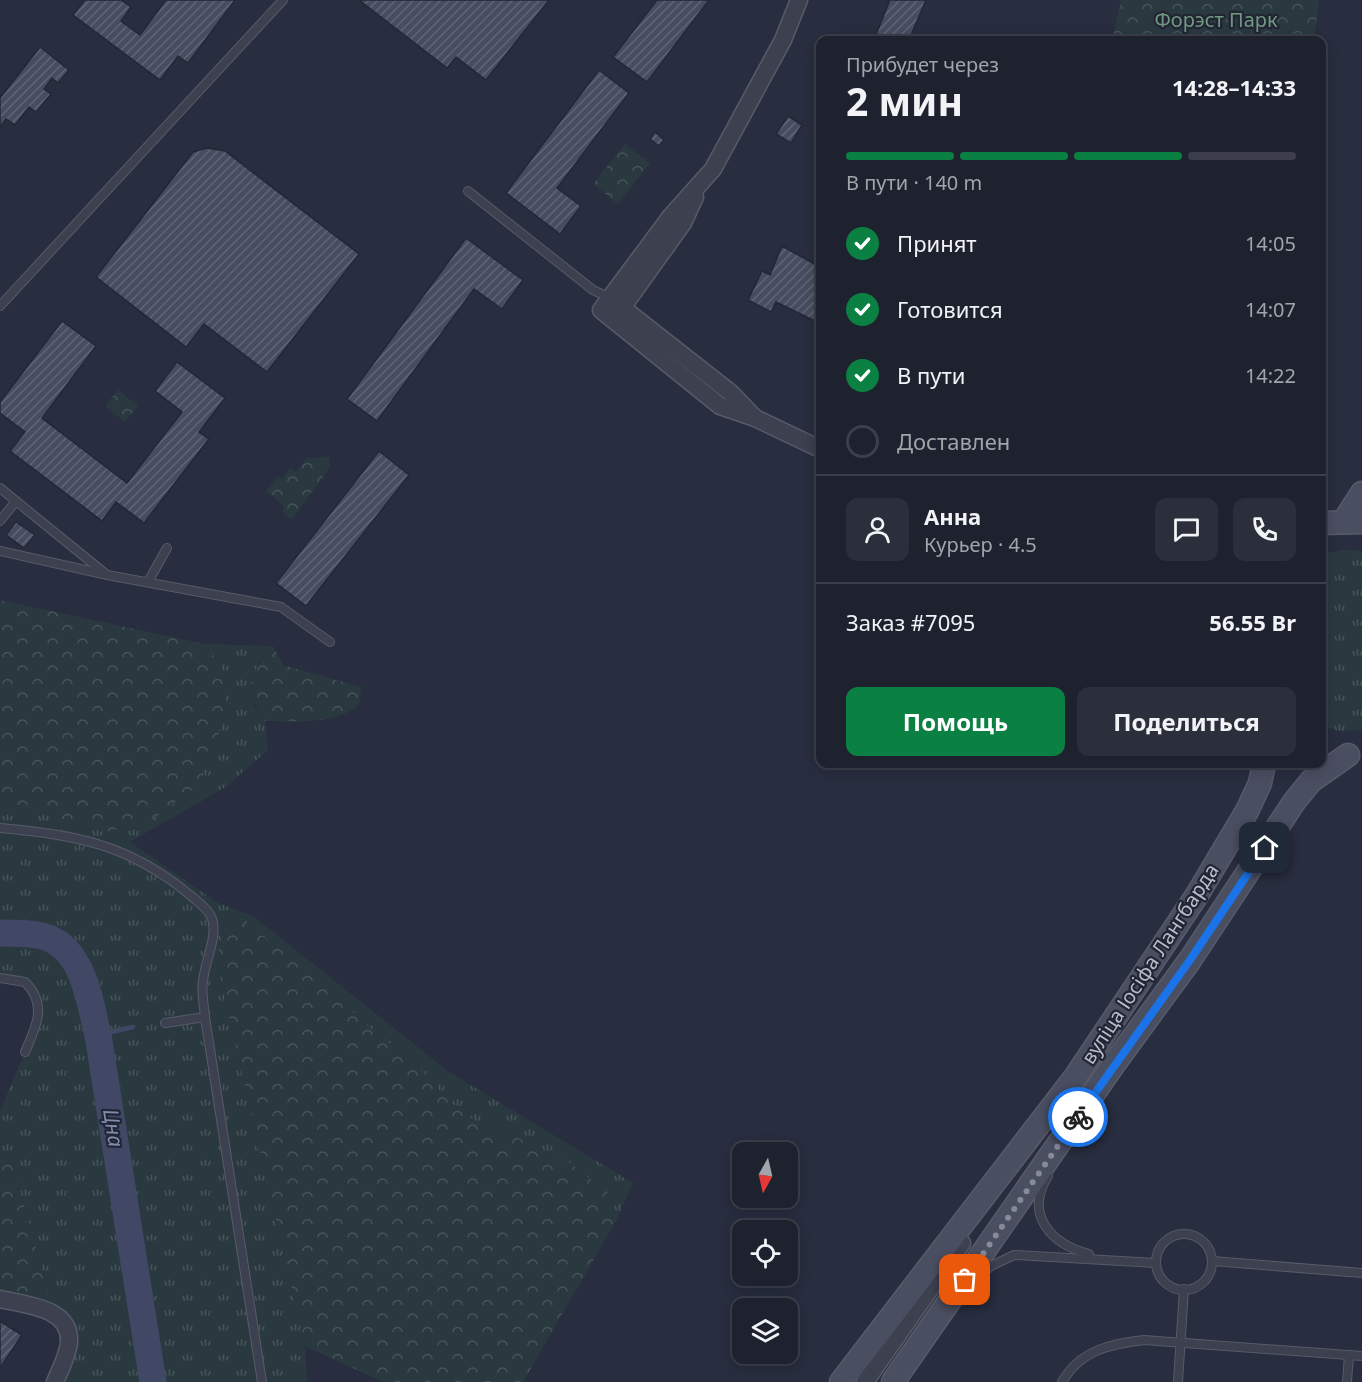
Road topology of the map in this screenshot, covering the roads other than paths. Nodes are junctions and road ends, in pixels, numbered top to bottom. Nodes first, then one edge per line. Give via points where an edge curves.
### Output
1 (283, 0) edge
2 (799, 0) edge
3 (468, 191) dead end
4 (593, 290) junction
5 (0, 306) edge
6 (611, 309) junction
7 (816, 446) edge
8 (0, 488) edge
9 (1362, 493) edge
10 (16, 501) junction
11 (0, 522) edge
12 (1342, 522) edge
13 (167, 548) dead end
14 (0, 551) edge
15 (107, 575) junction
16 (148, 582) junction
17 (330, 642) dead end
18 (1326, 750) edge
19 (1355, 755) edge
20 (1263, 768) edge
21 (0, 828) edge
22 (0, 978) edge
23 (205, 1017) junction
24 (165, 1023) dead end
25 (25, 1052) dead end
26 (1076, 1077) junction
27 (1074, 1124) junction
28 (1107, 1259) junction
29 (1212, 1262) junction
30 (1156, 1263) junction
31 (1362, 1273) edge
32 (1184, 1289) junction
33 (0, 1299) edge
34 (924, 1339) junction
35 (1181, 1344) junction
36 (1349, 1355) junction
37 (1362, 1356) edge
38 (55, 1382) edge
39 (262, 1382) edge
40 (842, 1382) edge
41 (865, 1382) edge
42 (893, 1382) edge
43 (1062, 1382) edge
44 (1178, 1382) edge
45 (1347, 1382) edge

1 - 5 lane
2 - 6 street via 783,40 701,186 671,216
3 - 4 lane
4 - 6 lane
4 - 6 lane
6 - 7 street via 720,406
8 - 10 lane
9 - 12 main road
10 - 11 lane
10 - 15 lane
13 - 16 lane
14 - 15 lane
15 - 16 lane
16 - 17 lane via 281,607
18 - 19 main road
19 - 27 main road, вуліца Іосіфа Лангбарда via 1311,781 1294,802 1190,960
20 - 26 main road, вуліца Іосіфа Лангбарда via 1247,811 1197,895
21 - 23 lane via 67,834 128,854 167,876 202,906 213,919 214,934 202,982
22 - 25 lane via 25,982 37,999 37,1023
23 - 24 lane
23 - 39 lane
26 - 40 main road, вуліца Іосіфа Лангбарда
26 - 41 street
27 - 28 lane via 1067,1145 1044,1182 1039,1206 1043,1223 1066,1247
27 - 34 main road, вуліца Іосіфа Лангбарда
28 - 30 lane
28 - 34 lane via 1014,1255 971,1283 948,1316
29 - 30 lane via 1210,1252 1199,1238 1181,1234 1165,1242
29 - 31 lane
29 - 32 lane via 1201,1284
30 - 32 lane via 1167,1283
32 - 35 lane
33 - 38 street via 54,1312 65,1326 69,1341
34 - 42 main road, вуліца Іосіфа Лангбарда
35 - 36 lane
35 - 43 lane via 1144,1340 1110,1344 1083,1357
35 - 44 lane
36 - 37 lane
36 - 45 lane

